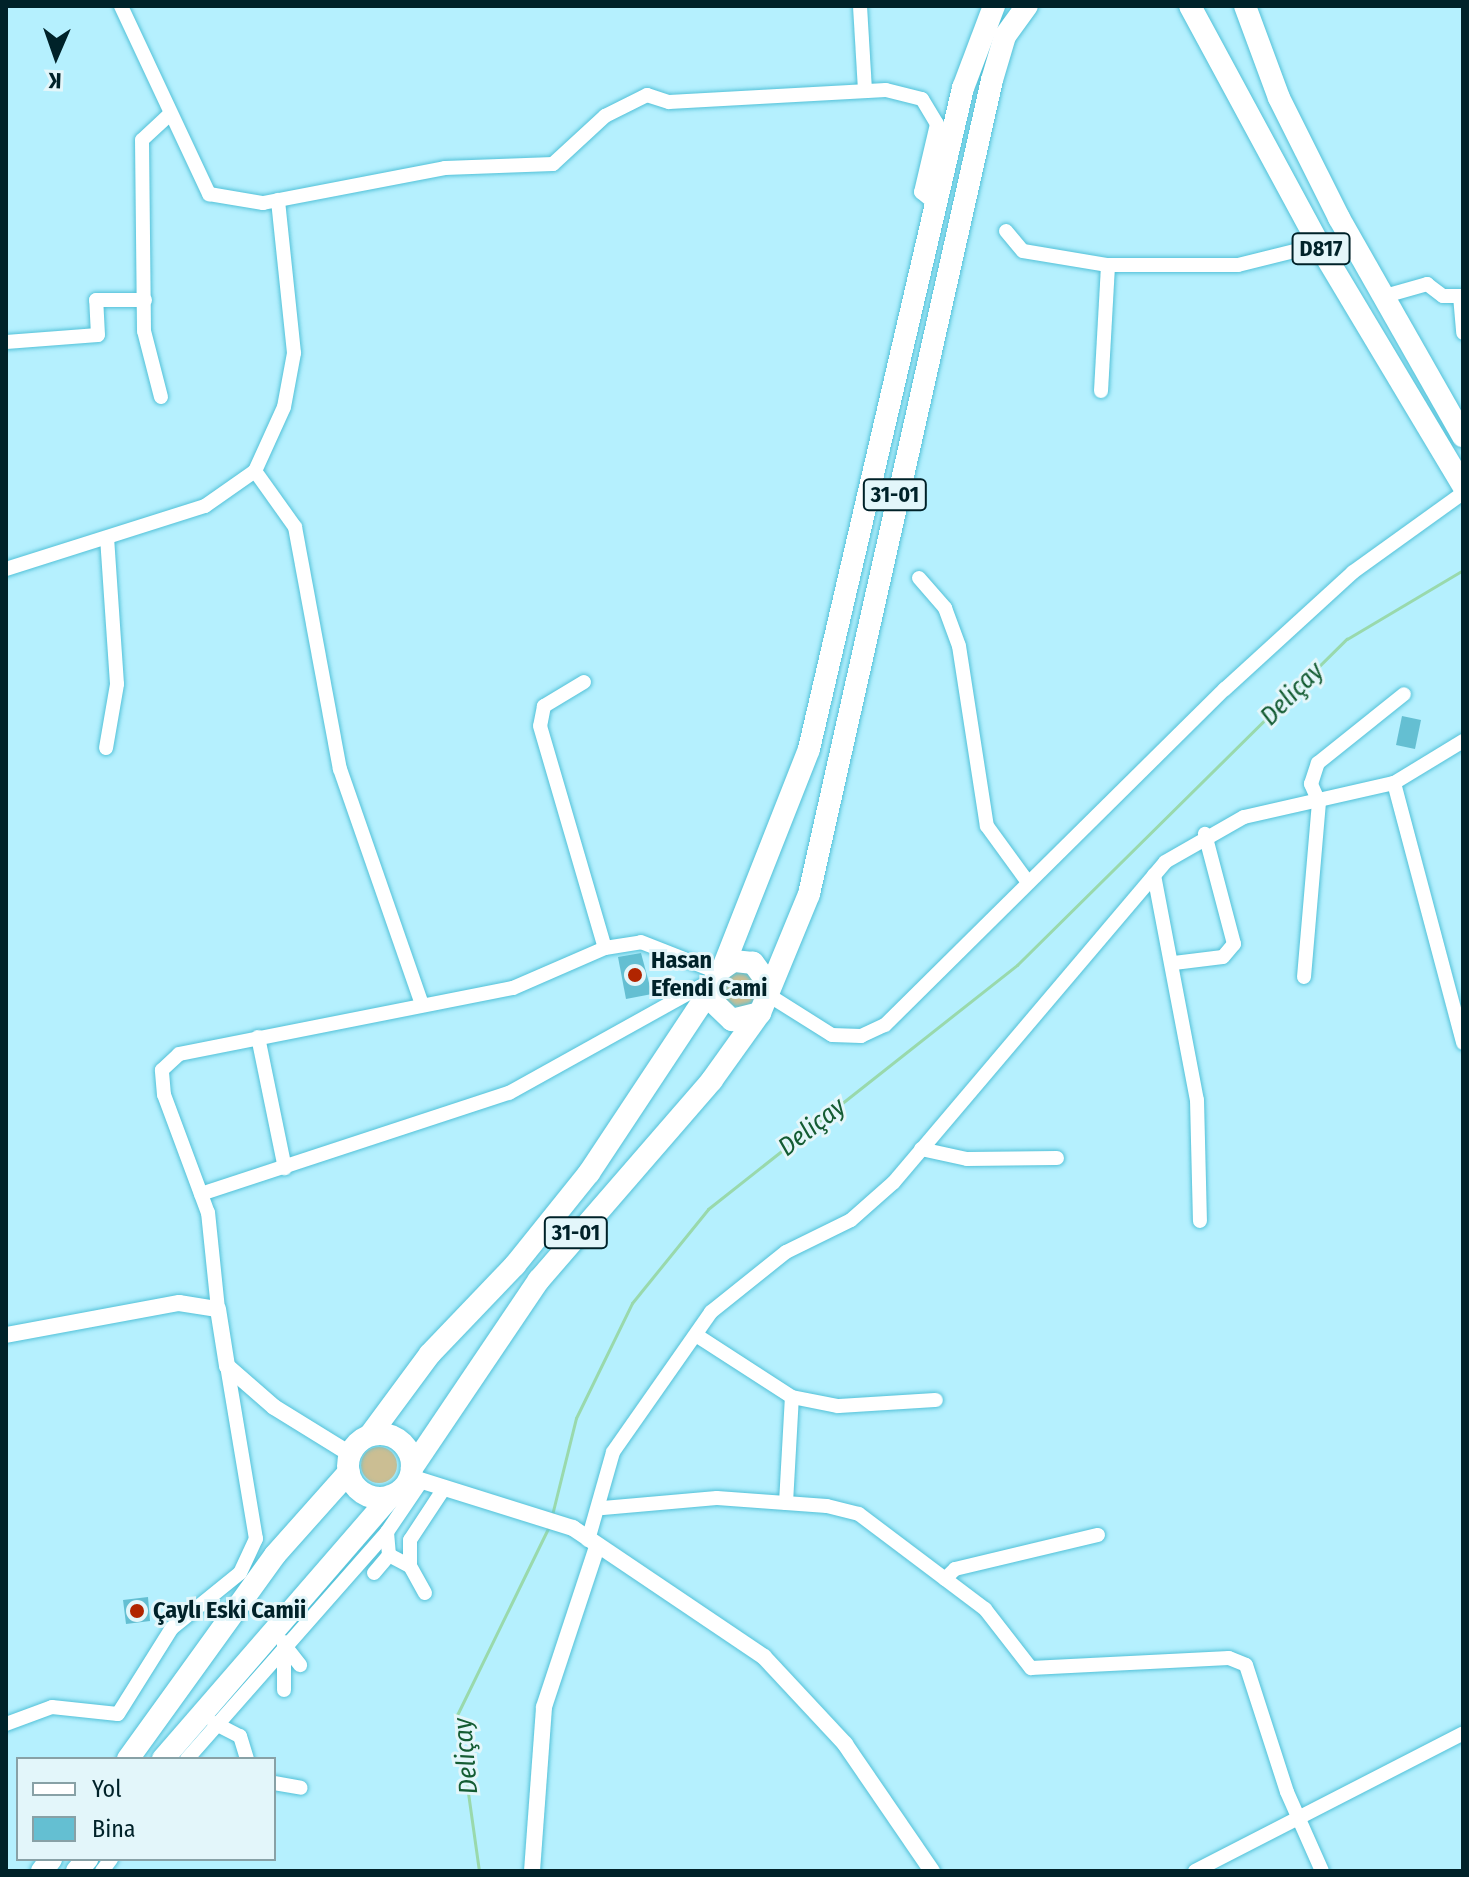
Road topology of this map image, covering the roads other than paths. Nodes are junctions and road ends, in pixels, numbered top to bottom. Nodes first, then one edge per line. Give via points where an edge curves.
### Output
1 (121, 6) edge
2 (860, 6) edge
3 (994, 6) edge
4 (1027, 6) edge
5 (1190, 6) edge
6 (1245, 6) edge
7 (865, 91) junction
8 (169, 115) junction
9 (278, 200) junction
10 (936, 204) junction
11 (1006, 231) dead end
12 (1319, 245) junction
13 (1108, 265) junction
14 (1385, 296) junction
15 (145, 300) junction
16 (1463, 333) edge
17 (6, 342) edge
18 (1101, 391) dead end
19 (161, 397) dead end
20 (1463, 436) edge
21 (255, 471) junction
22 (1463, 486) edge
23 (1463, 493) edge
24 (107, 538) junction
25 (6, 569) edge
26 (919, 578) dead end
27 (584, 682) dead end
28 (1404, 694) dead end
29 (1463, 741) edge
30 (106, 748) dead end
31 (1394, 783) junction
32 (1319, 802) junction
33 (1205, 834) junction
34 (1154, 875) junction
35 (1027, 881) junction
36 (605, 948) junction
37 (1174, 963) junction
38 (716, 977) junction
39 (1304, 977) dead end
40 (767, 998) junction
41 (422, 1004) junction
42 (258, 1037) junction
43 (1463, 1043) edge
44 (921, 1149) junction
45 (1057, 1158) dead end
46 (285, 1168) junction
47 (201, 1194) junction
48 (1200, 1221) dead end
49 (218, 1309) junction
50 (6, 1335) edge
51 (696, 1335) junction
52 (227, 1366) junction
53 (792, 1397) junction
54 (936, 1400) dead end
55 (370, 1435) junction
56 (349, 1463) junction
57 (415, 1476) junction
58 (443, 1490) junction
59 (391, 1496) junction
60 (786, 1503) junction
61 (603, 1508) junction
62 (387, 1532) junction
63 (1098, 1535) dead end
64 (592, 1544) junction
65 (389, 1555) junction
66 (410, 1566) junction
67 (374, 1573) dead end
68 (945, 1579) junction
69 (425, 1593) dead end
70 (285, 1644) junction
71 (300, 1665) dead end
72 (284, 1690) dead end
73 (214, 1723) junction
74 (6, 1724) edge
75 (1463, 1733) edge
76 (129, 1757) edge
77 (165, 1757) edge
78 (191, 1757) edge
79 (246, 1757) edge
80 (276, 1783) edge
81 (301, 1788) dead end
82 (1298, 1817) junction
83 (532, 1871) edge
84 (932, 1871) edge
85 (1195, 1871) edge
86 (1322, 1871) edge

1 - 8 street
2 - 7 street
3 - 10 highway, 31-01 via 977,37
4 - 40 highway, 31-01 via 1005,36 992,80 809,894
5 - 12 highway, D817
6 - 14 highway, D817 via 1279,98
7 - 9 street via 669,102 647,95 605,116 553,164 445,168
7 - 10 street via 922,99 930,111 937,124 921,192
8 - 9 street via 209,194
8 - 15 street via 142,140
9 - 21 street via 294,353 284,407
10 - 38 highway, 31-01 via 809,749
11 - 13 street via 1023,251
12 - 13 street via 1238,265
12 - 22 highway, D817
13 - 18 street
14 - 16 street via 1427,284 1443,296 1460,296
14 - 20 highway, D817
15 - 17 street via 96,300 98,335
15 - 19 street via 144,331
21 - 24 street via 205,506
21 - 41 street via 295,527 340,769
23 - 35 street via 1353,572
24 - 25 street
24 - 30 street via 117,684
26 - 35 street via 945,608 959,646 987,826
27 - 36 street via 544,706 540,726
28 - 32 street via 1318,763 1311,784
29 - 31 street
31 - 32 street
31 - 43 street
32 - 33 street
32 - 39 street
33 - 34 street
33 - 37 street via 1234,944 1223,957
34 - 37 street
34 - 44 street
35 - 40 street via 885,1025 861,1036 832,1035
36 - 38 street via 641,942
36 - 41 street via 513,988
37 - 48 street via 1197,1100
38 - 40 highway via 753,963
38 - 40 highway via 716,1009 732,1020
38 - 46 street via 509,1093
38 - 55 highway, 31-01 via 589,1173 515,1265 430,1354
40 - 57 highway, 31-01 via 712,1080 539,1280
41 - 42 street
42 - 46 street
42 - 47 street via 179,1054 162,1070
44 - 45 street via 967,1159
44 - 51 street via 851,1220 786,1252 711,1312
46 - 47 street
47 - 49 street
49 - 50 street via 179,1303
49 - 52 street
51 - 53 street
51 - 61 street via 613,1452
52 - 56 street
52 - 74 street via 256,1539 240,1573 172,1628 118,1714 52,1707
53 - 54 street via 838,1406
53 - 60 street
55 - 56 highway
55 - 57 highway via 403,1443
56 - 59 highway via 364,1494
56 - 76 highway via 275,1555
57 - 58 street
57 - 59 highway
57 - 62 street
58 - 64 street via 573,1528
58 - 66 street via 410,1540
59 - 77 highway via 214,1692
60 - 61 street via 717,1498
60 - 68 street via 859,1514
61 - 64 street
62 - 65 street
62 - 70 street
63 - 68 street via 955,1569
64 - 83 street via 544,1707
64 - 84 street via 764,1657 814,1704
65 - 66 street
65 - 67 street
66 - 69 street
68 - 82 street via 985,1609 1031,1668 1053,1673 1229,1658 1246,1665
70 - 71 street
70 - 72 street
70 - 73 street
73 - 78 street
73 - 79 street via 240,1736
75 - 82 street
80 - 81 street
82 - 85 street
82 - 86 street

